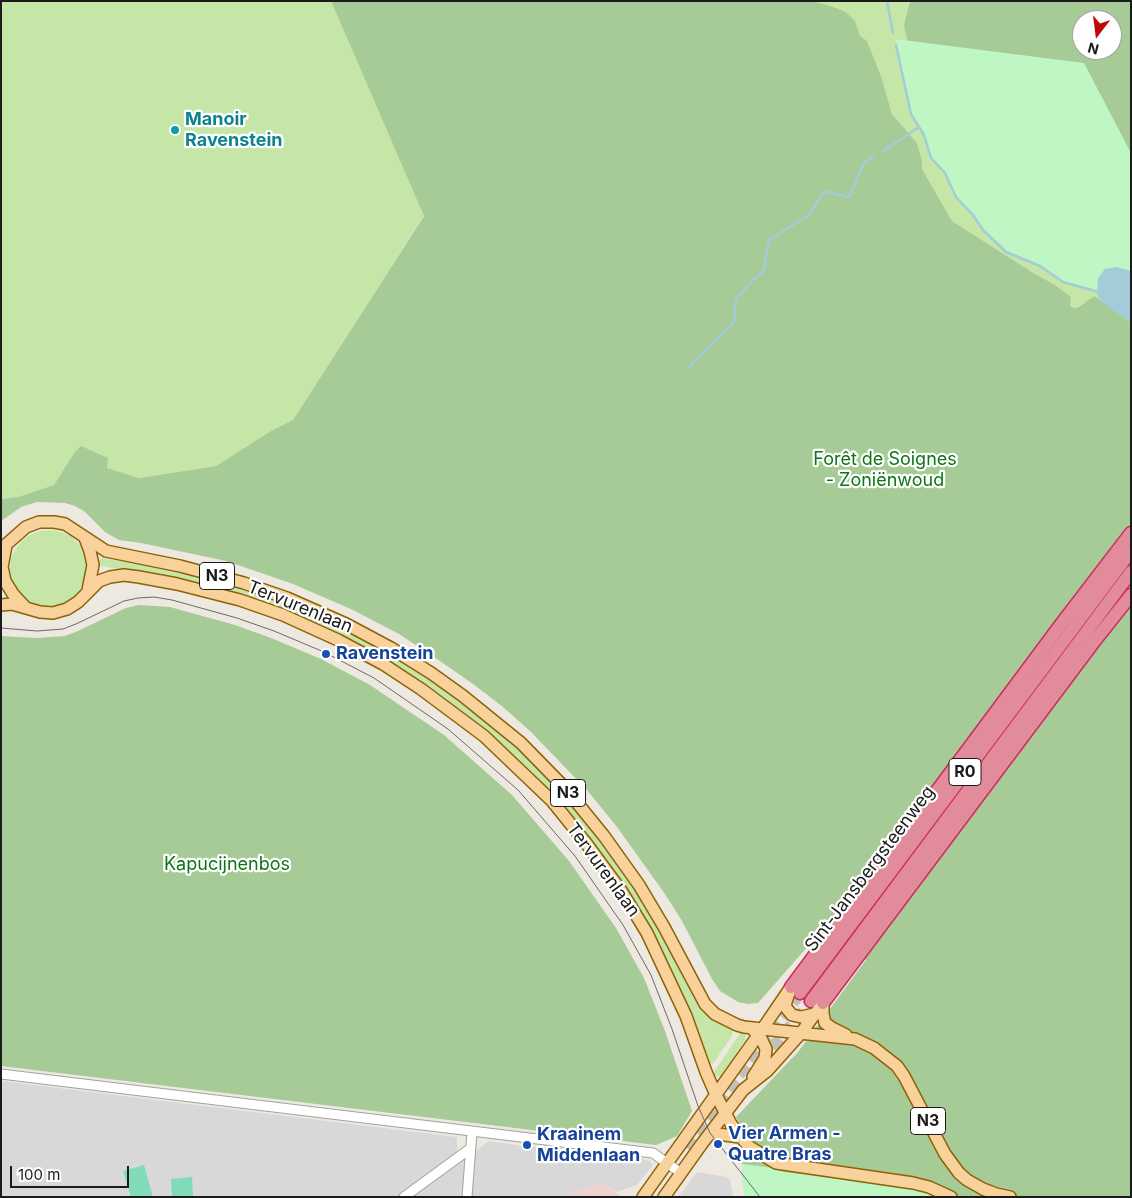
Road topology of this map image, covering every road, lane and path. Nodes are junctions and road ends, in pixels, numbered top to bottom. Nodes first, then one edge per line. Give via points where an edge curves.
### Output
1 (1131, 533) edge
2 (85, 538) junction
3 (4, 548) edge
4 (1131, 551) edge
5 (1131, 572) edge
6 (88, 591) junction
7 (1131, 595) edge
8 (1, 605) edge
9 (26, 608) junction
10 (795, 990) junction
11 (816, 1006) junction
12 (761, 1032) junction
13 (800, 1033) junction
14 (855, 1039) junction
15 (1, 1074) edge
16 (743, 1090) junction
17 (716, 1094) junction
18 (726, 1112) junction
19 (472, 1132) junction
20 (710, 1133) junction
21 (740, 1137) junction
22 (471, 1148) junction
23 (667, 1163) junction
24 (681, 1172) junction
25 (1006, 1196) edge
26 (404, 1197) edge
27 (467, 1197) edge
28 (643, 1197) edge
29 (664, 1197) edge
30 (951, 1197) edge
31 (1010, 1197) edge

1 - 10 highway via 1059,626
2 - 3 main road, Tervurenlaan / N3 via 65,524 39,522 26,528
2 - 6 main road via 93,565
2 - 12 main road, Tervurenlaan / N3 via 114,554 180,566 286,598 391,648 463,696 520,744 565,788 604,836 639,885 704,1004 715,1014 737,1025
3 - 9 main road, Tervurenlaan / N3 via 2,567 5,581
4 - 10 highway, Sint-Jansbergsteenweg / R0
5 - 11 highway, Sint-Jansbergsteenweg / R0
6 - 9 main road, Tervurenlaan / N3 via 67,609 53,613
6 - 17 main road, Tervurenlaan / N3 via 99,581 124,575 240,600 283,615 352,647 458,715 552,801 622,892 647,932 670,979
7 - 11 highway
8 - 9 main road, Tervurenlaan / N3
10 - 11 main road via 786,1000 792,1015 800,1017
10 - 12 main road
11 - 13 main road
11 - 14 main road via 825,1023
12 - 13 main road, N3
12 - 16 main road via 765,1058
12 - 17 main road
13 - 14 main road, N3
13 - 16 main road via 767,1071
14 - 25 main road, N3 via 874,1048 897,1066 911,1086 945,1154 959,1173 983,1189
15 - 19 street
16 - 18 main road
17 - 18 main road, Tervurenlaan / N3
17 - 23 main road
18 - 20 main road
18 - 21 main road, Tervurenlaan / N3
19 - 22 street
19 - 23 street via 653,1153
20 - 21 main road
20 - 24 main road
21 - 30 main road, Tervurenlaan / N3 via 756,1152 776,1163 913,1182
22 - 26 street
22 - 27 street
23 - 24 street
23 - 28 main road
24 - 29 main road
25 - 31 main road, N3

